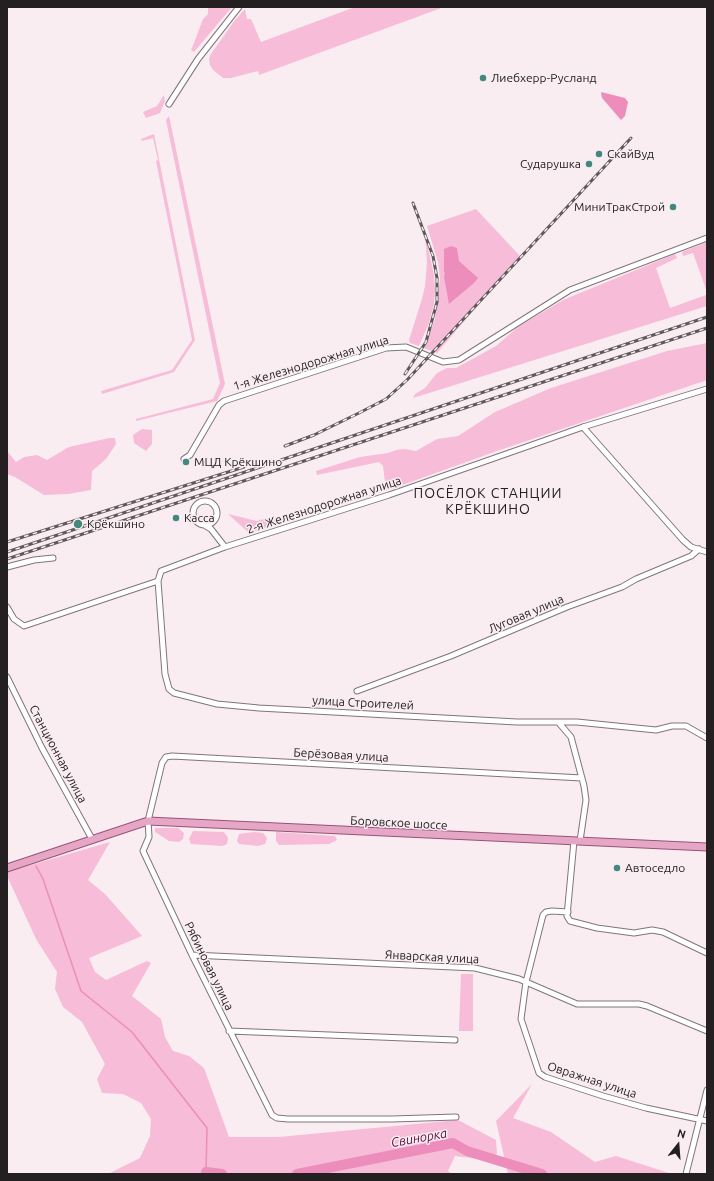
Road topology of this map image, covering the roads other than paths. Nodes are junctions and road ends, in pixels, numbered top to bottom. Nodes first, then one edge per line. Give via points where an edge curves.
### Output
1 (239, 7) edge
2 (170, 104) dead end
3 (707, 238) edge
4 (707, 389) edge
5 (583, 427) junction
6 (184, 459) dead end
7 (212, 523) junction
8 (204, 525) junction
9 (211, 529) junction
10 (225, 547) junction
11 (699, 549) junction
12 (707, 552) edge
13 (53, 558) dead end
14 (7, 567) edge
15 (158, 581) junction
16 (7, 607) edge
17 (7, 677) edge
18 (357, 691) dead end
19 (559, 723) junction
20 (707, 738) edge
21 (582, 778) junction
22 (148, 821) junction
23 (92, 839) junction
24 (577, 841) junction
25 (707, 847) edge
26 (7, 868) edge
27 (567, 914) junction
28 (707, 953) edge
29 (192, 955) junction
30 (526, 982) junction
31 (230, 1031) junction
32 (707, 1031) edge
33 (455, 1040) dead end
34 (707, 1090) edge
35 (456, 1117) dead end
36 (700, 1120) junction
37 (707, 1121) edge
38 (686, 1174) edge

1 - 2 street via 197,60
3 - 6 street, 1-я Железнодорожная улица via 570,290 460,360 441,361 406,347 386,348 224,401 219,405 190,455
4 - 5 street, 2-я Железнодорожная улица
5 - 10 street, 2-я Железнодорожная улица via 389,495
5 - 11 street via 683,540
7 - 8 street
7 - 8 street via 216,509 209,502 201,502 195,506 193,515 196,521
7 - 9 street
8 - 9 street
9 - 10 street
10 - 15 street, 2-я Железнодорожная улица via 161,572
11 - 12 street
11 - 18 street, Луговая улица via 691,556 622,587
13 - 14 street
15 - 16 street via 24,626 14,619
15 - 19 street, улица Строителей via 165,674 169,689 174,693 213,703 259,708
17 - 23 street, Станционная улица
19 - 20 street, улица Строителей via 577,722 656,730 686,726
19 - 21 street via 571,736
21 - 22 street, Берёзовая улица via 168,756 162,763
21 - 24 street via 586,800
22 - 23 main road, Боровское шоссе
22 - 24 main road, Боровское шоссе
22 - 29 street, Рябиновая улица via 149,837 143,851
23 - 26 main road, Боровское шоссе
24 - 25 main road, Боровское шоссе
24 - 27 street
27 - 28 street via 573,922 597,928 638,933 652,930 663,932
27 - 30 street, Овражная улица via 552,911 543,915
29 - 30 street, Январская улица via 470,967
29 - 31 street, Рябиновая улица
30 - 32 street, Январская улица via 577,1004 643,1005
30 - 36 street, Овражная улица via 521,1019 536,1068 541,1076 646,1108
31 - 33 street
31 - 35 street, Рябиновая улица via 274,1116 296,1119
34 - 36 street
36 - 37 street, Овражная улица
36 - 38 street

